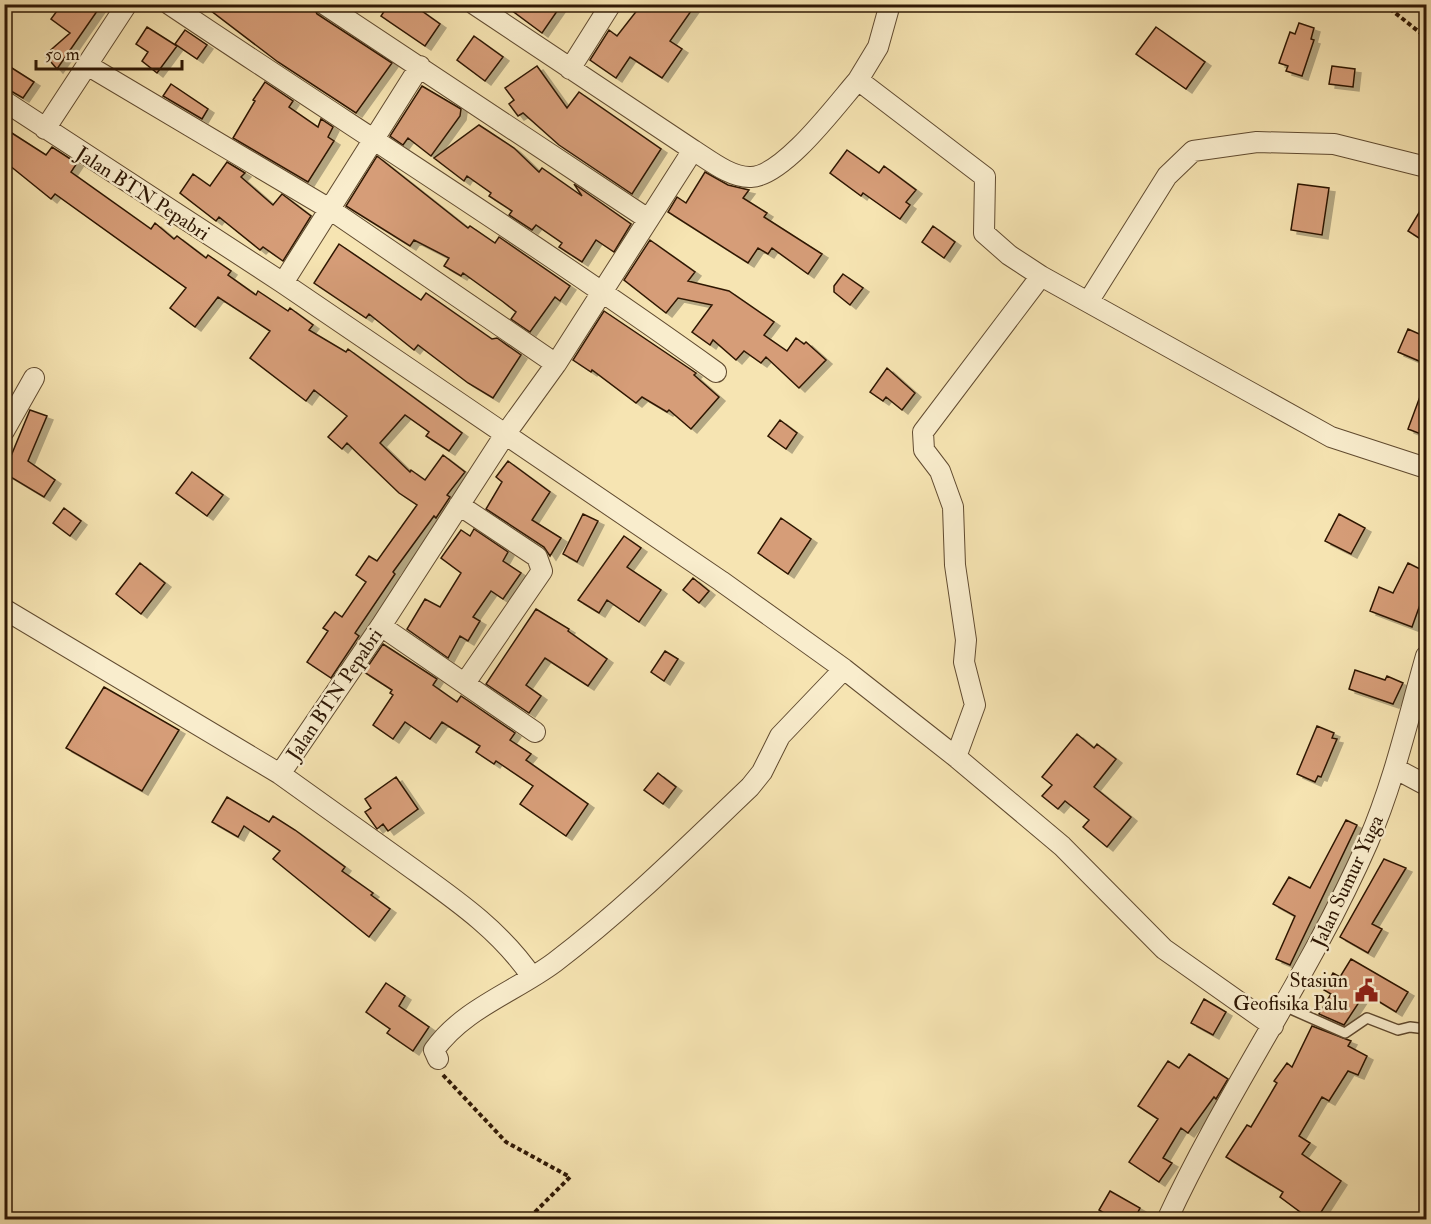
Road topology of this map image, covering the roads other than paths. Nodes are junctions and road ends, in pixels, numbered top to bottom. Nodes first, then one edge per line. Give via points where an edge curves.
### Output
1 (127, 4) edge
2 (170, 4) edge
3 (324, 4) edge
4 (474, 4) edge
5 (610, 4) edge
6 (890, 4) edge
7 (87, 64) junction
8 (420, 66) junction
9 (570, 69) junction
10 (858, 80) junction
11 (4, 101) edge
12 (45, 129) junction
13 (372, 141) junction
14 (693, 150) junction
15 (1426, 167) edge
16 (328, 208) junction
17 (648, 219) junction
18 (1041, 276) junction
19 (283, 283) junction
20 (603, 291) junction
21 (1088, 302) junction
22 (556, 364) junction
23 (716, 372) dead end
24 (34, 378) dead end
25 (4, 431) edge
26 (504, 436) junction
27 (1426, 468) edge
28 (459, 506) junction
29 (4, 609) edge
30 (381, 626) junction
31 (1426, 656) edge
32 (844, 669) junction
33 (465, 683) junction
34 (535, 732) dead end
35 (956, 757) junction
36 (1396, 769) junction
37 (280, 774) junction
38 (1426, 785) edge
39 (531, 977) junction
40 (1284, 1006) junction
41 (1273, 1026) junction
42 (1426, 1029) edge
43 (438, 1059) road end
44 (1167, 1220) edge

1 - 7 street
2 - 13 street
3 - 8 street
4 - 9 street
5 - 9 street
6 - 10 street via 878,47
7 - 12 street
7 - 16 street
8 - 13 street
8 - 17 street
9 - 14 street
10 - 14 street via 801,147 762,173 750,177 723,168
10 - 18 street via 985,177 984,233
11 - 12 street, Jalan BTN Pepabri
12 - 19 street, Jalan BTN Pepabri
13 - 16 street
13 - 20 street
14 - 17 street, Jalan BTN Pepabri
15 - 21 street via 1334,144 1257,142 1193,151 1167,176
16 - 19 street
16 - 22 street
17 - 20 street, Jalan BTN Pepabri
18 - 21 street
18 - 35 street via 923,432 922,446 940,471 953,507 955,565 966,640 964,662 975,705
19 - 26 street, Jalan BTN Pepabri
20 - 22 street, Jalan BTN Pepabri
20 - 23 street
21 - 27 street via 1331,437
22 - 26 street, Jalan BTN Pepabri
24 - 25 street
26 - 28 street, Jalan BTN Pepabri
26 - 32 street via 721,581
28 - 30 street, Jalan BTN Pepabri
28 - 33 street via 537,557 542,566
29 - 37 street, Jalan BTN Pepabri
30 - 33 street
30 - 37 street, Jalan BTN Pepabri
31 - 36 street, Jalan Sumur Yuga
32 - 35 street
32 - 39 street via 780,736 750,787 634,897
33 - 34 street
35 - 41 street via 1062,846 1164,949
36 - 38 street
36 - 40 street, Jalan Sumur Yuga via 1368,842
37 - 39 street via 490,928 509,945
39 - 43 street via 462,1019 434,1050
40 - 41 street, Jalan Sumur Yuga
40 - 42 lane via 1345,1033 1366,1018 1398,1030
41 - 44 street, Jalan Sumur Yuga

